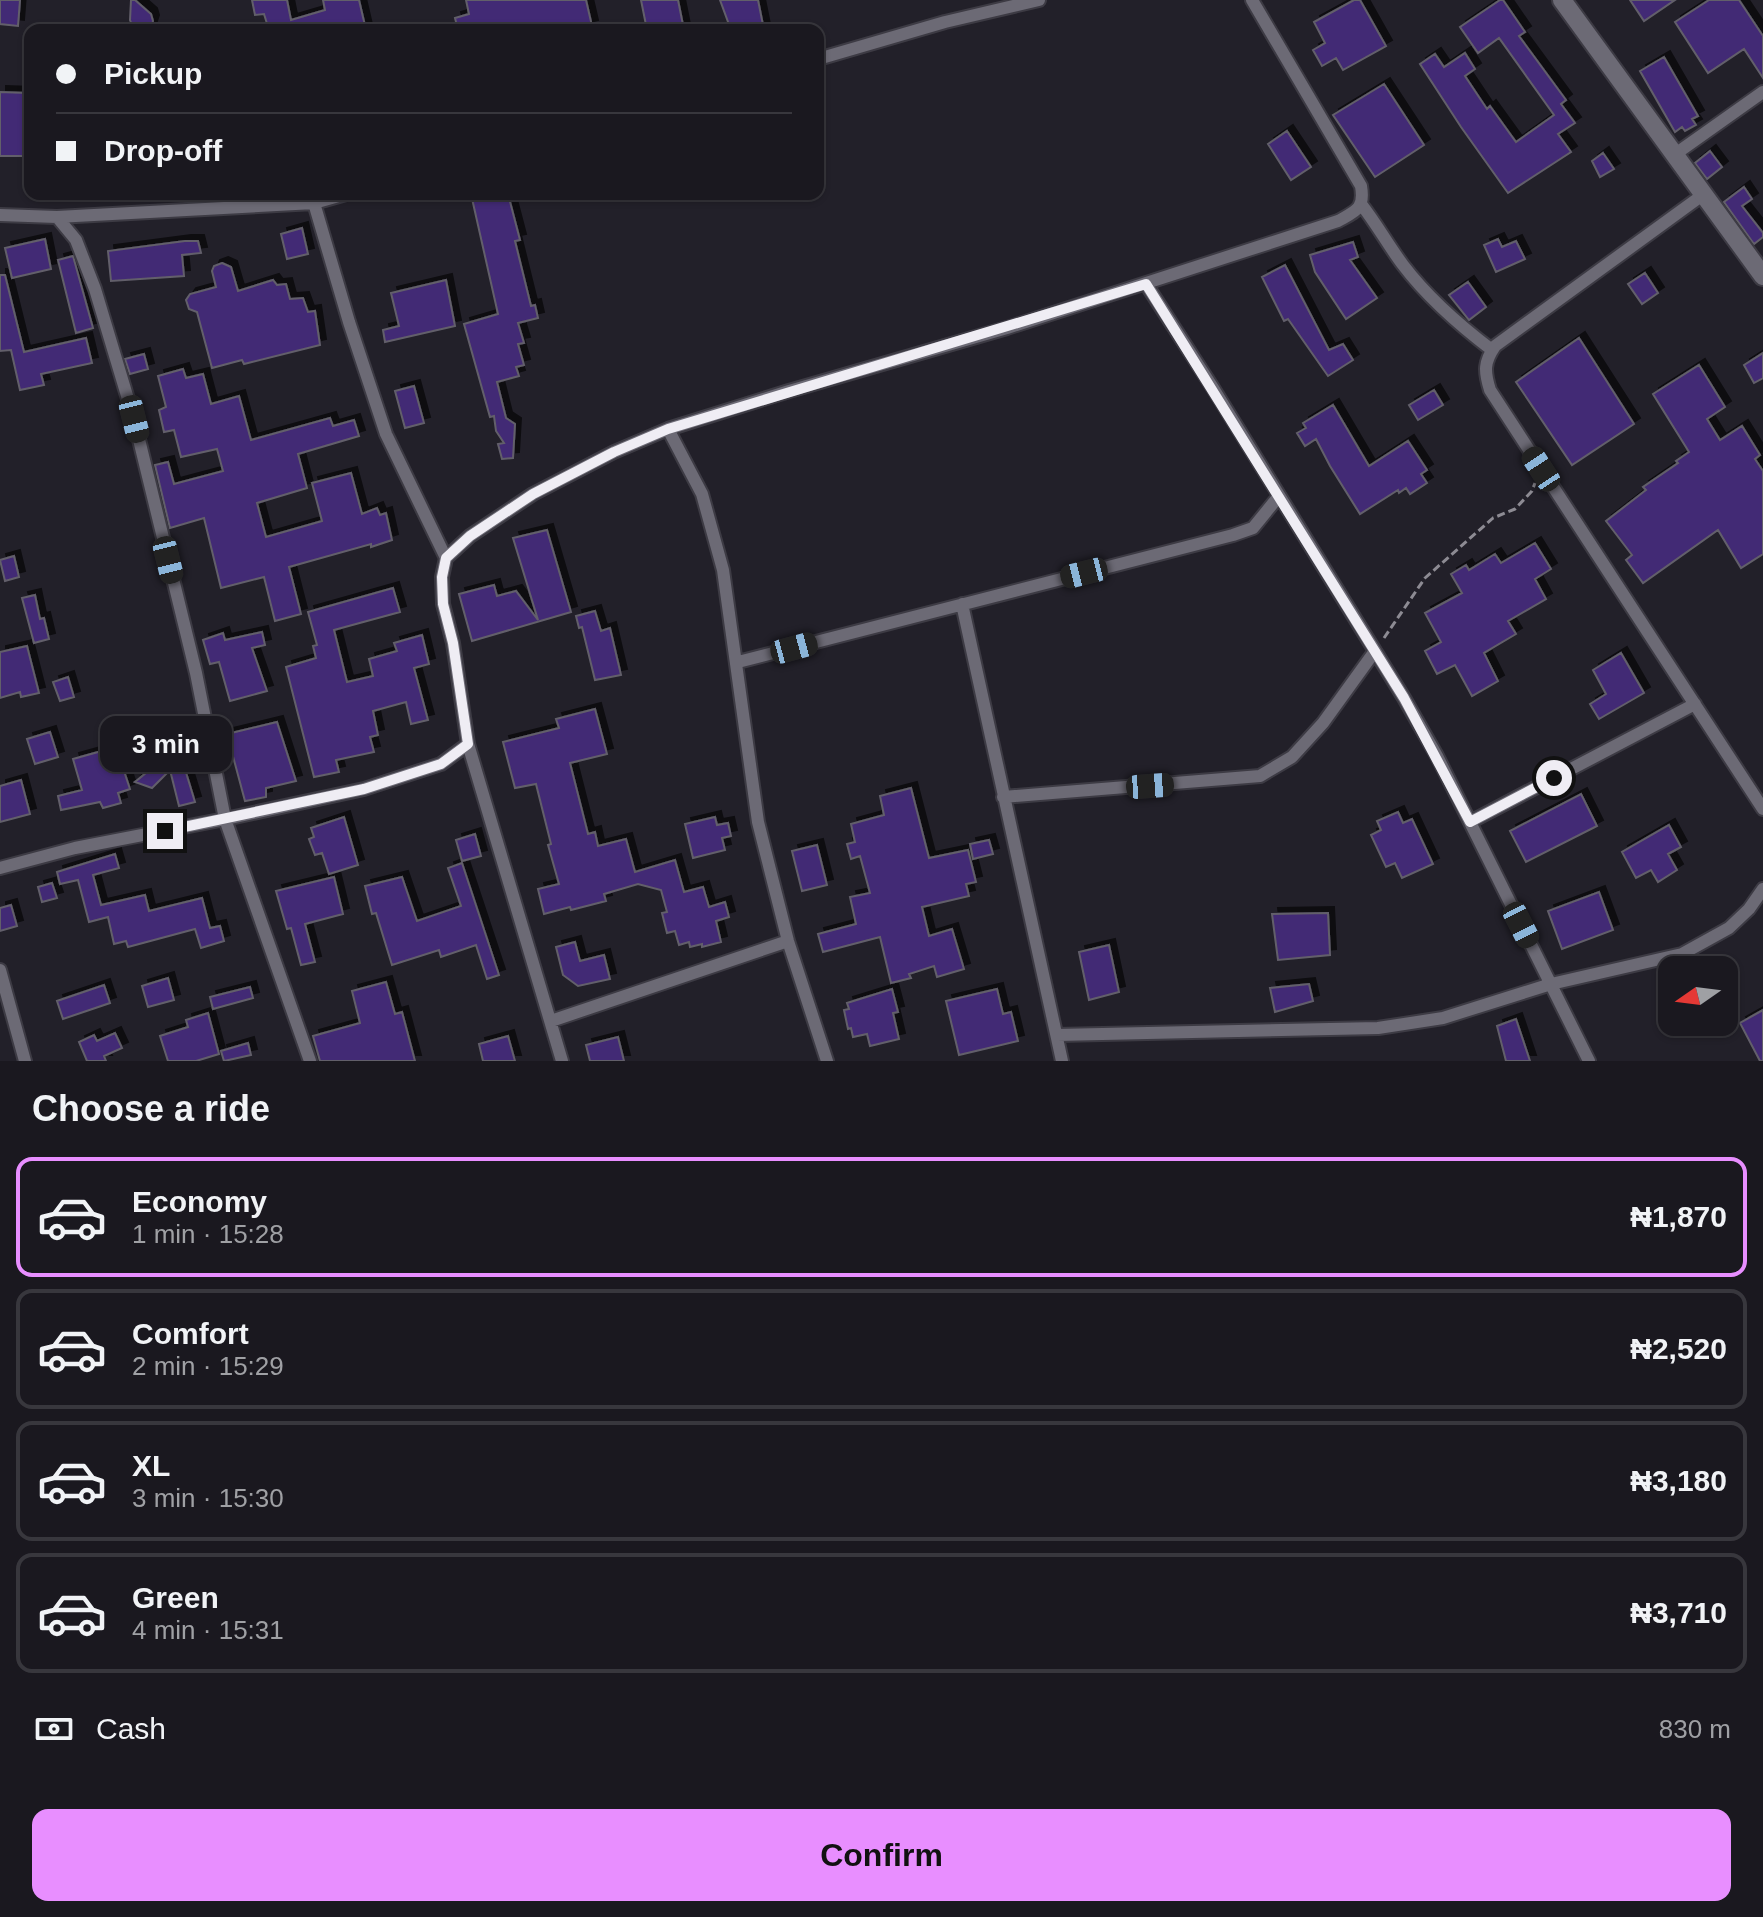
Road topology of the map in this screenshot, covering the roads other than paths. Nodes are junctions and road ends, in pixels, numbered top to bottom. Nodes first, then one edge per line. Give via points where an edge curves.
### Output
1 (1039, 0) edge
2 (1252, 0) edge
3 (1562, 0) edge
4 (824, 57) edge
5 (1763, 92) edge
6 (1674, 155) junction
7 (1704, 194) junction
8 (325, 200) edge
9 (314, 203) junction
10 (1361, 204) junction
11 (0, 215) edge
12 (57, 217) junction
13 (1763, 276) edge
14 (1146, 284) junction
15 (1492, 350) junction
16 (668, 429) junction
17 (1279, 496) junction
18 (446, 558) junction
19 (962, 604) junction
20 (1375, 651) junction
21 (738, 662) junction
22 (1695, 704) junction
23 (468, 744) junction
24 (1003, 797) junction
25 (1763, 809) edge
26 (225, 819) junction
27 (1470, 822) junction
28 (0, 868) edge
29 (1763, 889) edge
30 (788, 941) junction
31 (0, 970) edge
32 (1551, 984) junction
33 (551, 1021) junction
34 (1057, 1035) junction
35 (25, 1061) edge
36 (310, 1061) edge
37 (562, 1061) edge
38 (827, 1061) edge
39 (1062, 1061) edge
40 (1589, 1061) edge

1 - 4 street
2 - 10 street via 1361,186
3 - 6 main road
5 - 6 street
6 - 7 main road
7 - 13 main road
7 - 15 street
8 - 9 street
9 - 12 street
9 - 18 street via 386,434
10 - 14 street via 1338,221
10 - 15 street via 1434,301
11 - 12 street
12 - 26 street via 81,252 134,419 196,673
14 - 16 street
14 - 17 street
15 - 22 street via 1485,372 1490,390
16 - 18 street via 533,494
16 - 21 street via 702,494 723,570
17 - 19 street via 1253,528
17 - 20 street
18 - 23 street via 443,604
19 - 21 street
19 - 24 street
20 - 24 street via 1292,757 1260,776
20 - 27 street
21 - 30 street via 758,822
22 - 25 street
22 - 27 street
23 - 26 street via 441,764 364,789
23 - 33 street
24 - 34 street
26 - 28 street
26 - 36 street
27 - 32 street
29 - 32 street via 1729,928 1682,954
30 - 33 street
30 - 38 street
31 - 35 street
32 - 34 street via 1408,1026
32 - 40 street
33 - 37 street
34 - 39 street

